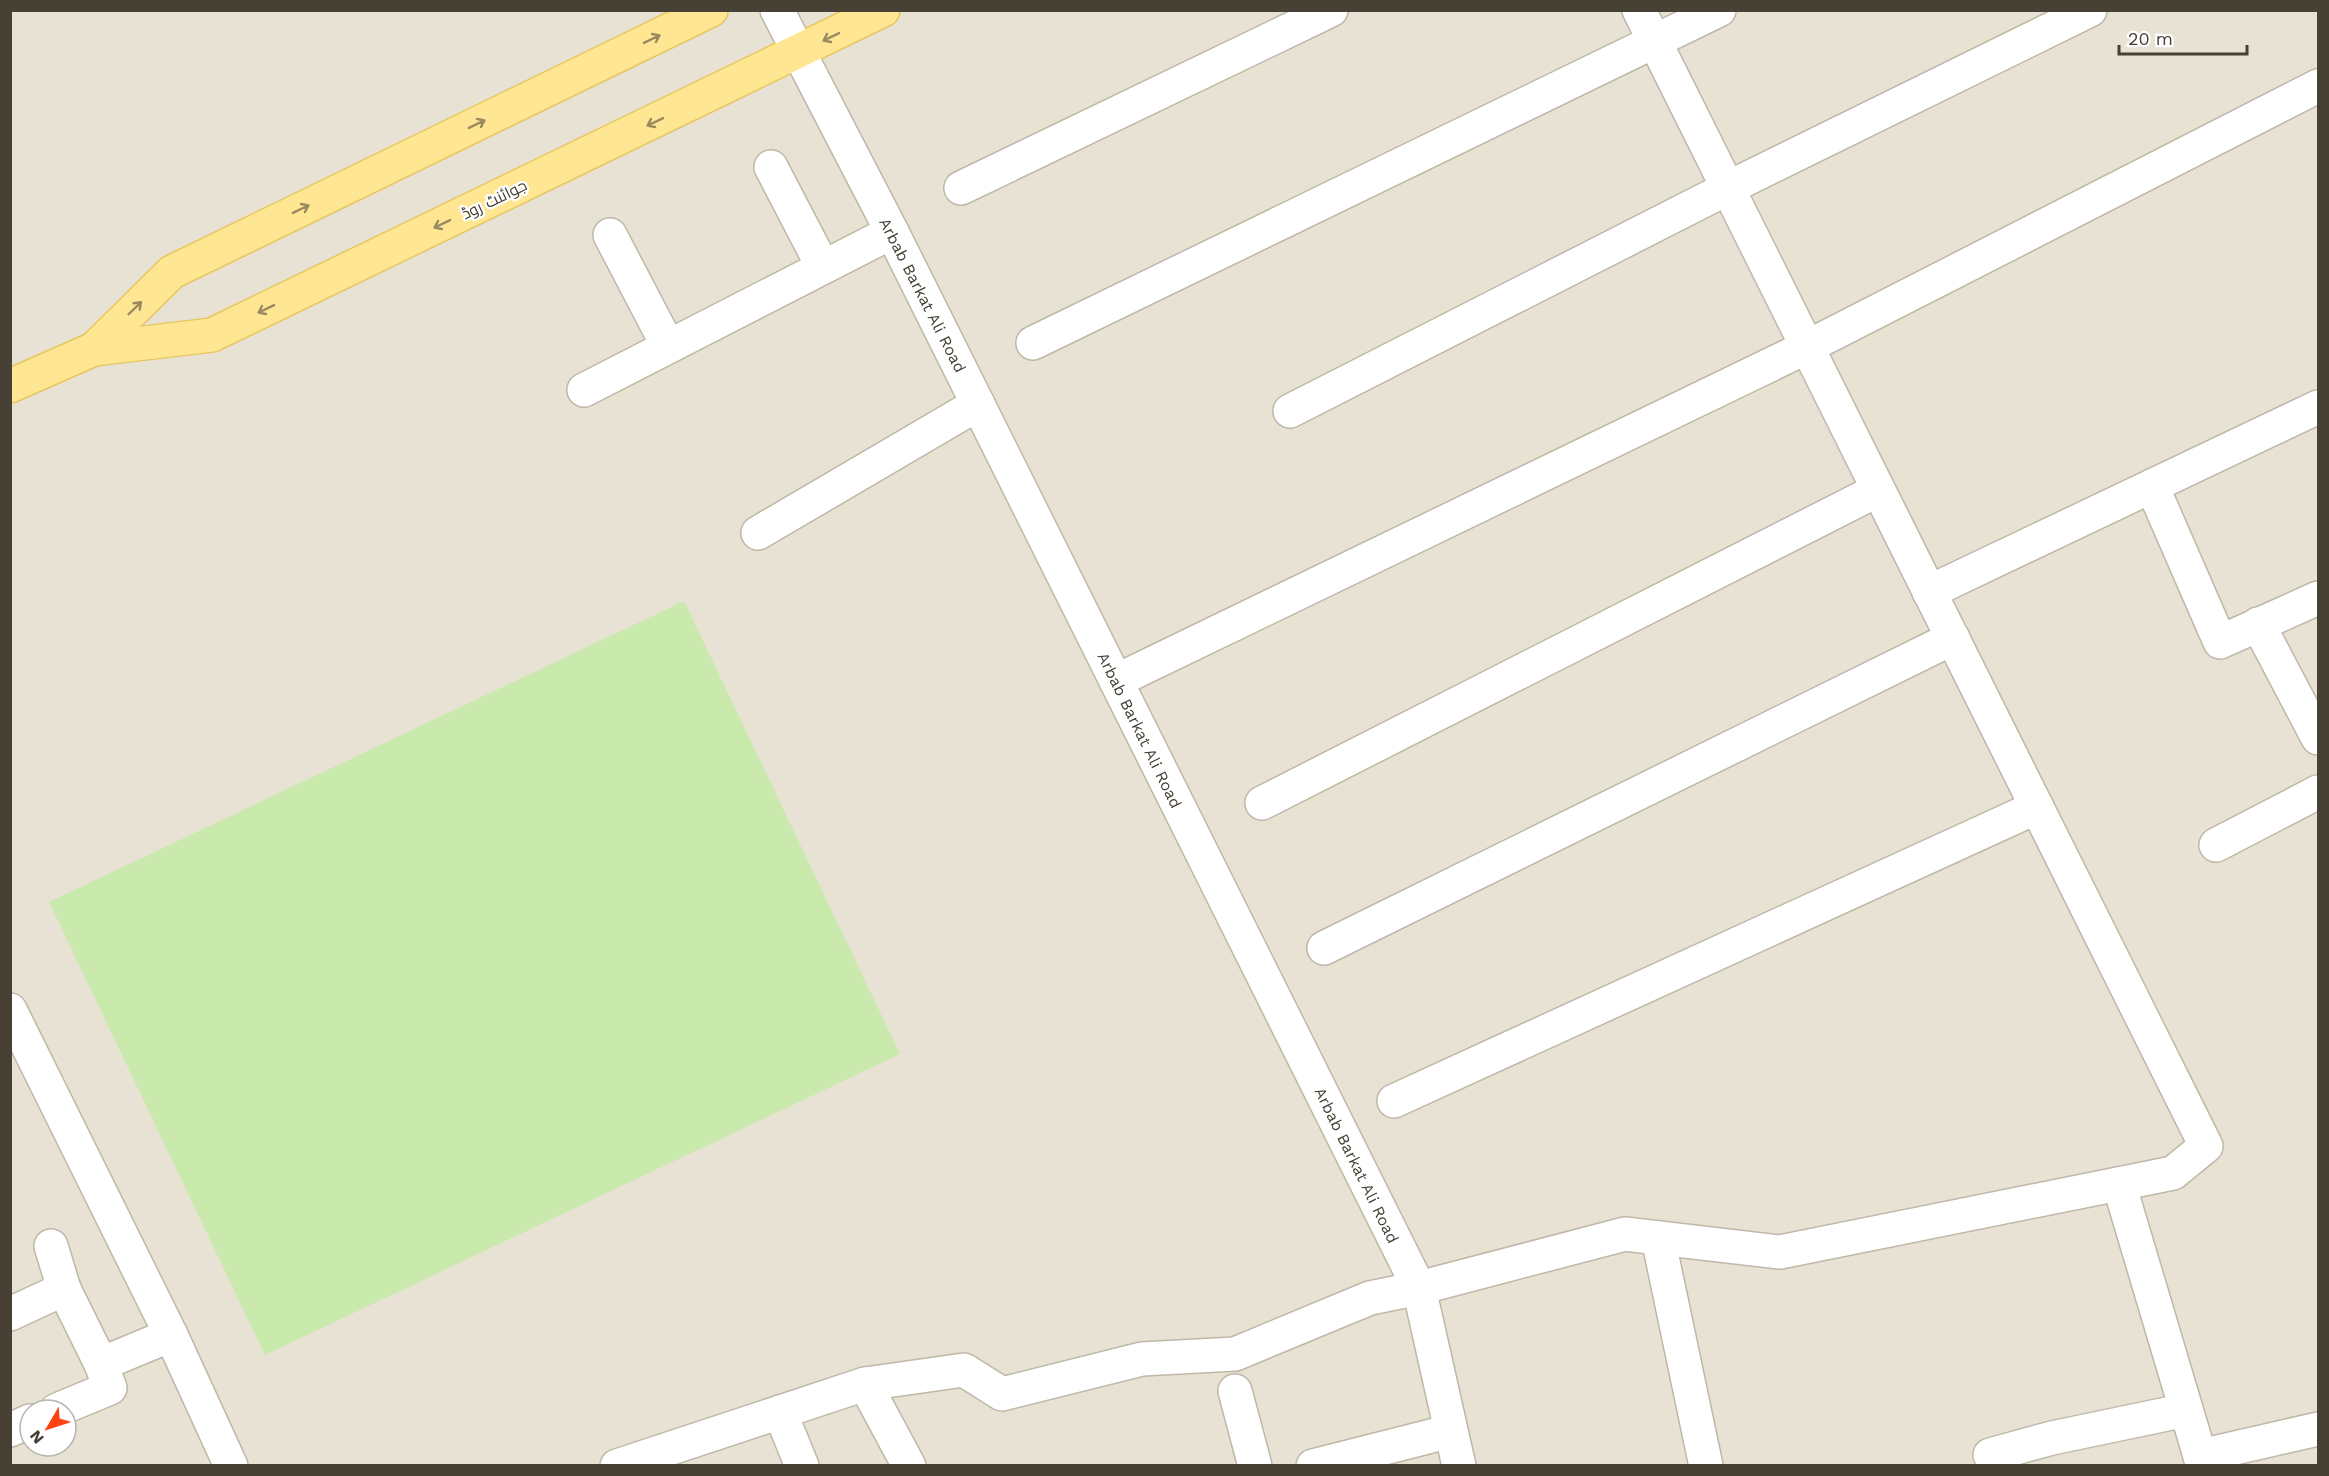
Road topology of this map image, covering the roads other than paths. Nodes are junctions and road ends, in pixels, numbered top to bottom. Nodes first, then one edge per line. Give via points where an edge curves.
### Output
1 (711, 10) edge
2 (777, 10) edge
3 (883, 10) edge
4 (1331, 10) edge
5 (1639, 10) edge
6 (1719, 10) edge
7 (2090, 10) edge
8 (1654, 42) junction
9 (797, 53) junction
10 (2319, 86) edge
11 (771, 167) dead end
12 (961, 188) dead end
13 (1728, 189) junction
14 (892, 231) junction
15 (610, 235) dead end
16 (823, 267) junction
17 (1033, 343) dead end
18 (668, 346) junction
19 (1807, 347) junction
20 (94, 349) junction
21 (10, 386) edge
22 (584, 390) dead end
23 (978, 404) junction
24 (2319, 407) edge
25 (1290, 411) dead end
26 (2152, 486) junction
27 (1878, 490) junction
28 (758, 533) dead end
29 (1929, 592) junction
30 (2319, 598) edge
31 (2258, 624) junction
32 (1953, 638) junction
33 (1116, 681) junction
34 (2319, 738) edge
35 (2319, 792) edge
36 (1262, 803) dead end
37 (2037, 807) junction
38 (2216, 845) dead end
39 (1324, 948) dead end
40 (10, 1010) edge
41 (1394, 1101) dead end
42 (2119, 1184) junction
43 (1658, 1238) junction
44 (51, 1246) dead end
45 (1419, 1288) junction
46 (64, 1289) junction
47 (10, 1314) edge
48 (171, 1335) junction
49 (101, 1364) junction
50 (865, 1384) junction
51 (1235, 1391) dead end
52 (78, 1401) edge
53 (2186, 1410) junction
54 (780, 1412) junction
55 (2319, 1429) edge
56 (1451, 1431) junction
57 (2056, 1452) edge
58 (1990, 1455) dead end
59 (2202, 1461) edge
60 (231, 1466) edge
61 (618, 1466) edge
62 (802, 1466) edge
63 (909, 1466) edge
64 (1256, 1466) edge
65 (1313, 1466) edge
66 (1459, 1466) edge
67 (1706, 1466) edge

20 -> 1 main road, جوائنٹ روڈ via 172,272
2 - 9 street, Arbab Barkat Ali Road
3 -> 9 main road, جوائنٹ روڈ
4 - 12 street
5 - 8 street
6 - 8 street
7 - 13 street
8 - 13 street
8 - 17 street
9 - 14 street, Arbab Barkat Ali Road
9 -> 20 main road, جوائنٹ روڈ via 212,335
10 - 19 street
11 - 16 street
13 - 19 street
13 - 25 street
14 - 16 street
14 - 23 street, Arbab Barkat Ali Road
15 - 18 street
16 - 18 street
18 - 22 street
19 - 27 street
19 - 33 street
20 - 21 main road, جوائنٹ روڈ
23 - 28 street
23 - 33 street, Arbab Barkat Ali Road
24 - 26 street
26 - 29 street
26 - 31 street via 2220,642
27 - 29 street
27 - 36 street
29 - 32 street
30 - 31 street
31 - 34 street
32 - 37 street
32 - 39 street
33 - 45 street, Arbab Barkat Ali Road
35 - 38 street
37 - 41 street
37 - 42 street via 2206,1146 2173,1173
40 - 48 street
42 - 43 street via 1780,1252
42 - 53 street
43 - 45 street via 1625,1234
43 - 67 street
44 - 46 street
45 - 50 street via 1370,1298 1235,1354 1142,1359 1002,1394 964,1370
45 - 56 street, Arbab Barkat Ali Road
46 - 47 street
46 - 49 street
48 - 49 street
48 - 60 street
49 - 52 street via 110,1388
50 - 54 street
50 - 63 street
51 - 64 street
53 - 57 street
53 - 59 street
54 - 61 street
54 - 62 street
55 - 59 street
56 - 65 street
56 - 66 street, Arbab Barkat Ali Road
57 - 58 street

